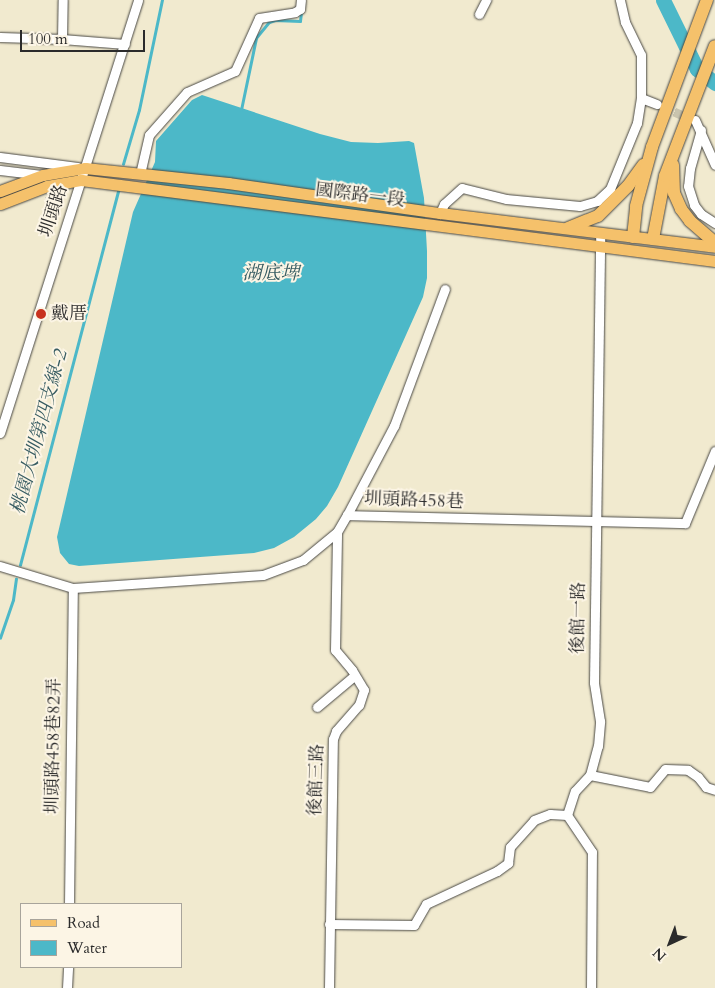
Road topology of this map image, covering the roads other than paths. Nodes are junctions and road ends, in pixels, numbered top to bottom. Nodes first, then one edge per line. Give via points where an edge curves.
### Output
1 (63, 0) edge
2 (138, 0) edge
3 (301, 0) edge
4 (486, 0) edge
5 (620, 0) edge
6 (707, 0) edge
7 (479, 14) dead end
8 (0, 37) edge
9 (62, 39) junction
10 (125, 44) junction
11 (715, 46) edge
12 (641, 98) junction
13 (663, 104) junction
14 (692, 116) junction
15 (701, 130) junction
16 (652, 147) junction
17 (673, 155) junction
18 (0, 157) edge
19 (715, 165) edge
20 (84, 168) junction
21 (0, 170) edge
22 (140, 174) junction
23 (43, 175) junction
24 (81, 180) junction
25 (0, 191) edge
26 (0, 204) edge
27 (440, 213) junction
28 (715, 223) edge
29 (568, 228) junction
30 (600, 232) junction
31 (633, 237) junction
32 (653, 239) junction
33 (715, 242) edge
34 (601, 245) junction
35 (715, 247) edge
36 (644, 251) junction
37 (715, 261) edge
38 (445, 289) dead end
39 (0, 433) edge
40 (715, 451) edge
41 (347, 515) junction
42 (598, 522) junction
43 (337, 532) junction
44 (0, 566) edge
45 (73, 588) junction
46 (354, 676) junction
47 (317, 708) dead end
48 (590, 775) junction
49 (715, 790) edge
50 (568, 815) junction
51 (69, 903) edge
52 (330, 924) junction
53 (68, 968) edge
54 (67, 988) edge
55 (328, 988) edge
56 (591, 988) edge

1 - 9 street
2 - 10 street, 圳頭路
3 - 22 street via 300,9 295,12 259,18 235,71 187,92 149,135
4 - 7 street
5 - 12 street via 625,22 641,55
6 - 13 highway
8 - 9 street
9 - 10 street
10 - 20 street, 圳頭路
11 - 14 highway
12 - 13 street
12 - 27 street via 637,123 615,180 597,202 571,206 506,199 462,188 444,204
13 - 16 highway
14 - 15 street
14 - 17 highway
15 - 19 street
15 - 28 street via 688,186 694,205
16 - 29 highway via 633,179 608,208 598,216
16 - 31 highway via 636,206
17 - 32 highway via 657,209
17 - 33 highway via 674,193 681,209
18 - 20 street, 國際路一段
20 - 22 main road, 國際路一段
20 - 23 main road
20 - 24 street, 圳頭路
21 - 23 street, 國際路一段
22 - 27 main road, 國際路一段
23 - 24 street, 國際路一段
23 - 25 main road
24 - 26 main road via 46,186
24 - 34 main road, 國際路一段
24 - 39 street, 圳頭路
27 - 29 main road, 國際路一段
29 - 30 main road, 國際路一段
30 - 31 main road, 國際路一段
30 - 34 street, 後館一路
31 - 32 main road, 國際路一段
31 - 36 main road
32 - 35 main road, 國際路一段
32 - 36 main road
34 - 36 main road, 國際路一段
34 - 42 street, 後館一路
36 - 37 main road, 國際路一段
38 - 41 street via 394,426
40 - 42 street, 圳頭路458巷 via 685,523
41 - 42 street, 圳頭路458巷
41 - 43 street, 圳頭路458巷
42 - 48 street, 後館一路 via 594,682 600,721 598,746
43 - 45 street, 圳頭路458巷 via 303,560 263,575
43 - 46 street, 後館三路 via 335,650
44 - 45 street, 圳頭路458巷
45 - 51 street, 圳頭路458巷82弄
46 - 47 street
46 - 52 street, 後館三路 via 364,690 359,705 333,739
48 - 49 street via 650,787 665,768 688,770 706,787
48 - 50 street, 後館一路 via 574,792
50 - 52 street via 550,814 534,820 510,846 508,863 426,904 414,925
50 - 56 street via 592,852
52 - 55 street, 後館三路
53 - 54 street

